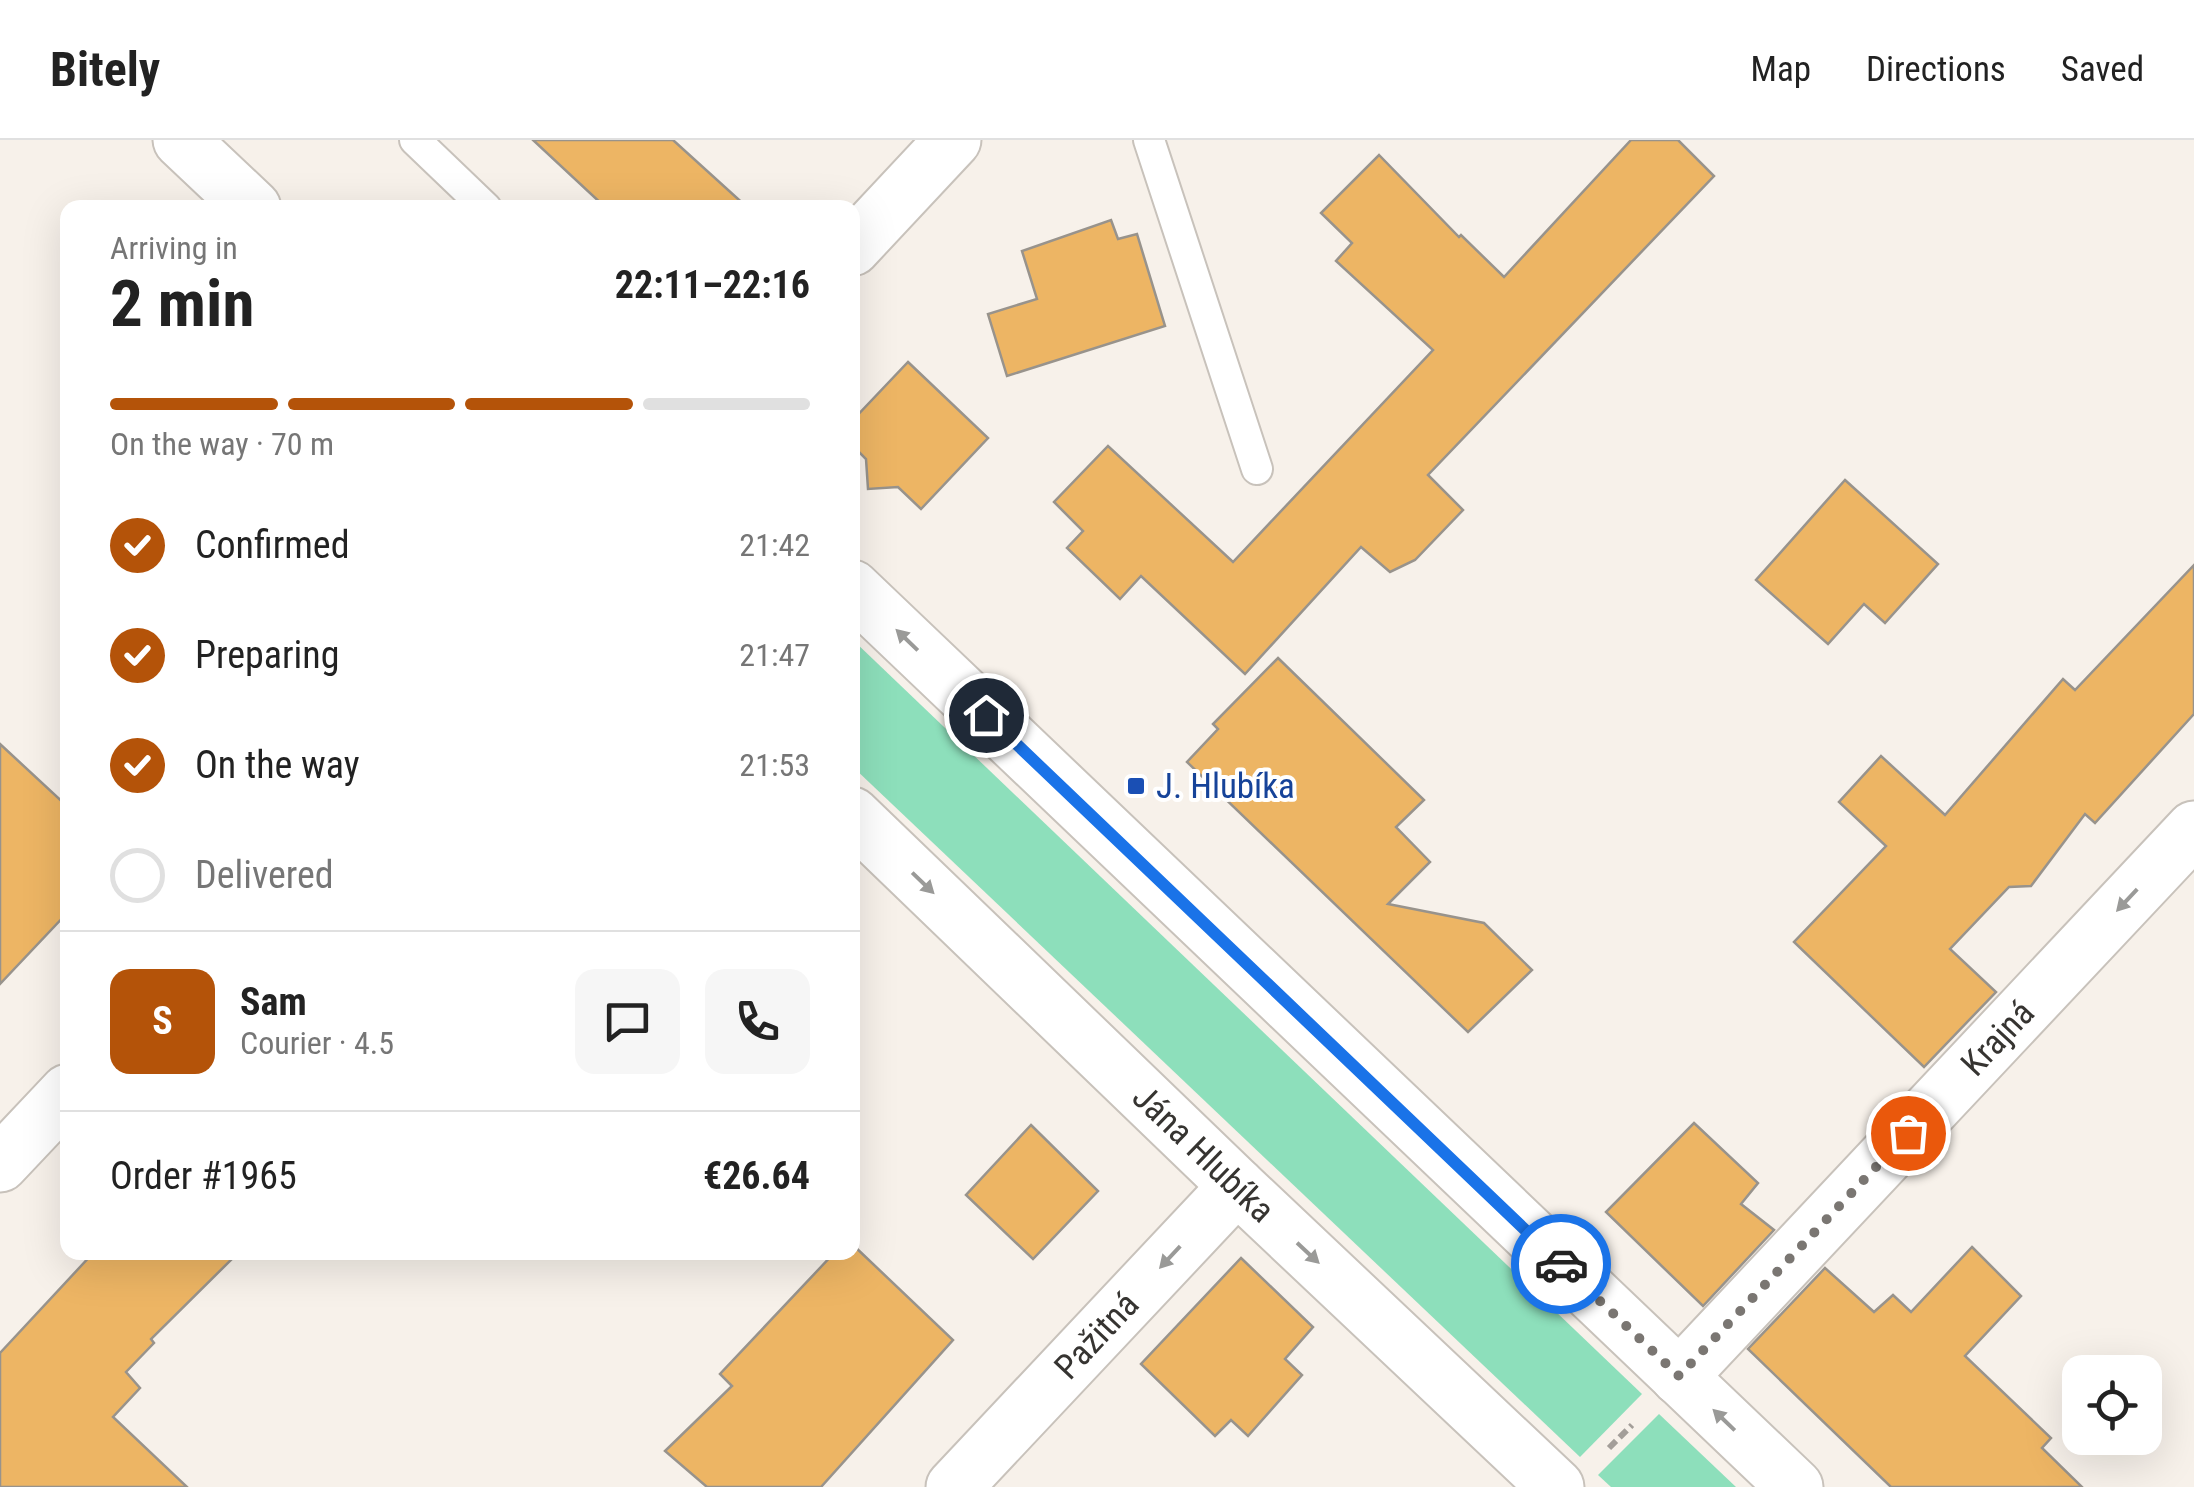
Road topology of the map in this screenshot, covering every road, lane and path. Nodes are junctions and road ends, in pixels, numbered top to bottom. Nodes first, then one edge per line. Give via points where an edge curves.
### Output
1 (181, 140) edge
2 (415, 140) edge
3 (953, 140) edge
4 (1149, 140) edge
5 (245, 200) edge
6 (478, 200) edge
7 (860, 239) edge
8 (1257, 469) dead end
9 (860, 596) edge
10 (860, 823) edge
11 (2194, 829) edge
12 (60, 1100) edge
13 (0, 1164) edge
14 (1237, 1186) junction
15 (1679, 1376) junction
16 (1638, 1418) dead end
17 (1601, 1456) dead end
18 (954, 1487) edge
19 (1556, 1487) edge
20 (1795, 1487) edge

1 - 5 street
2 - 6 lane
3 - 7 street
4 - 8 lane
15 -> 9 street
10 -> 14 street, Jána Hlubíka
11 -> 15 street, Krajná
12 - 13 street
14 -> 18 street, Pažitná
14 -> 19 street, Jána Hlubíka
20 -> 15 street
16 - 17 path

